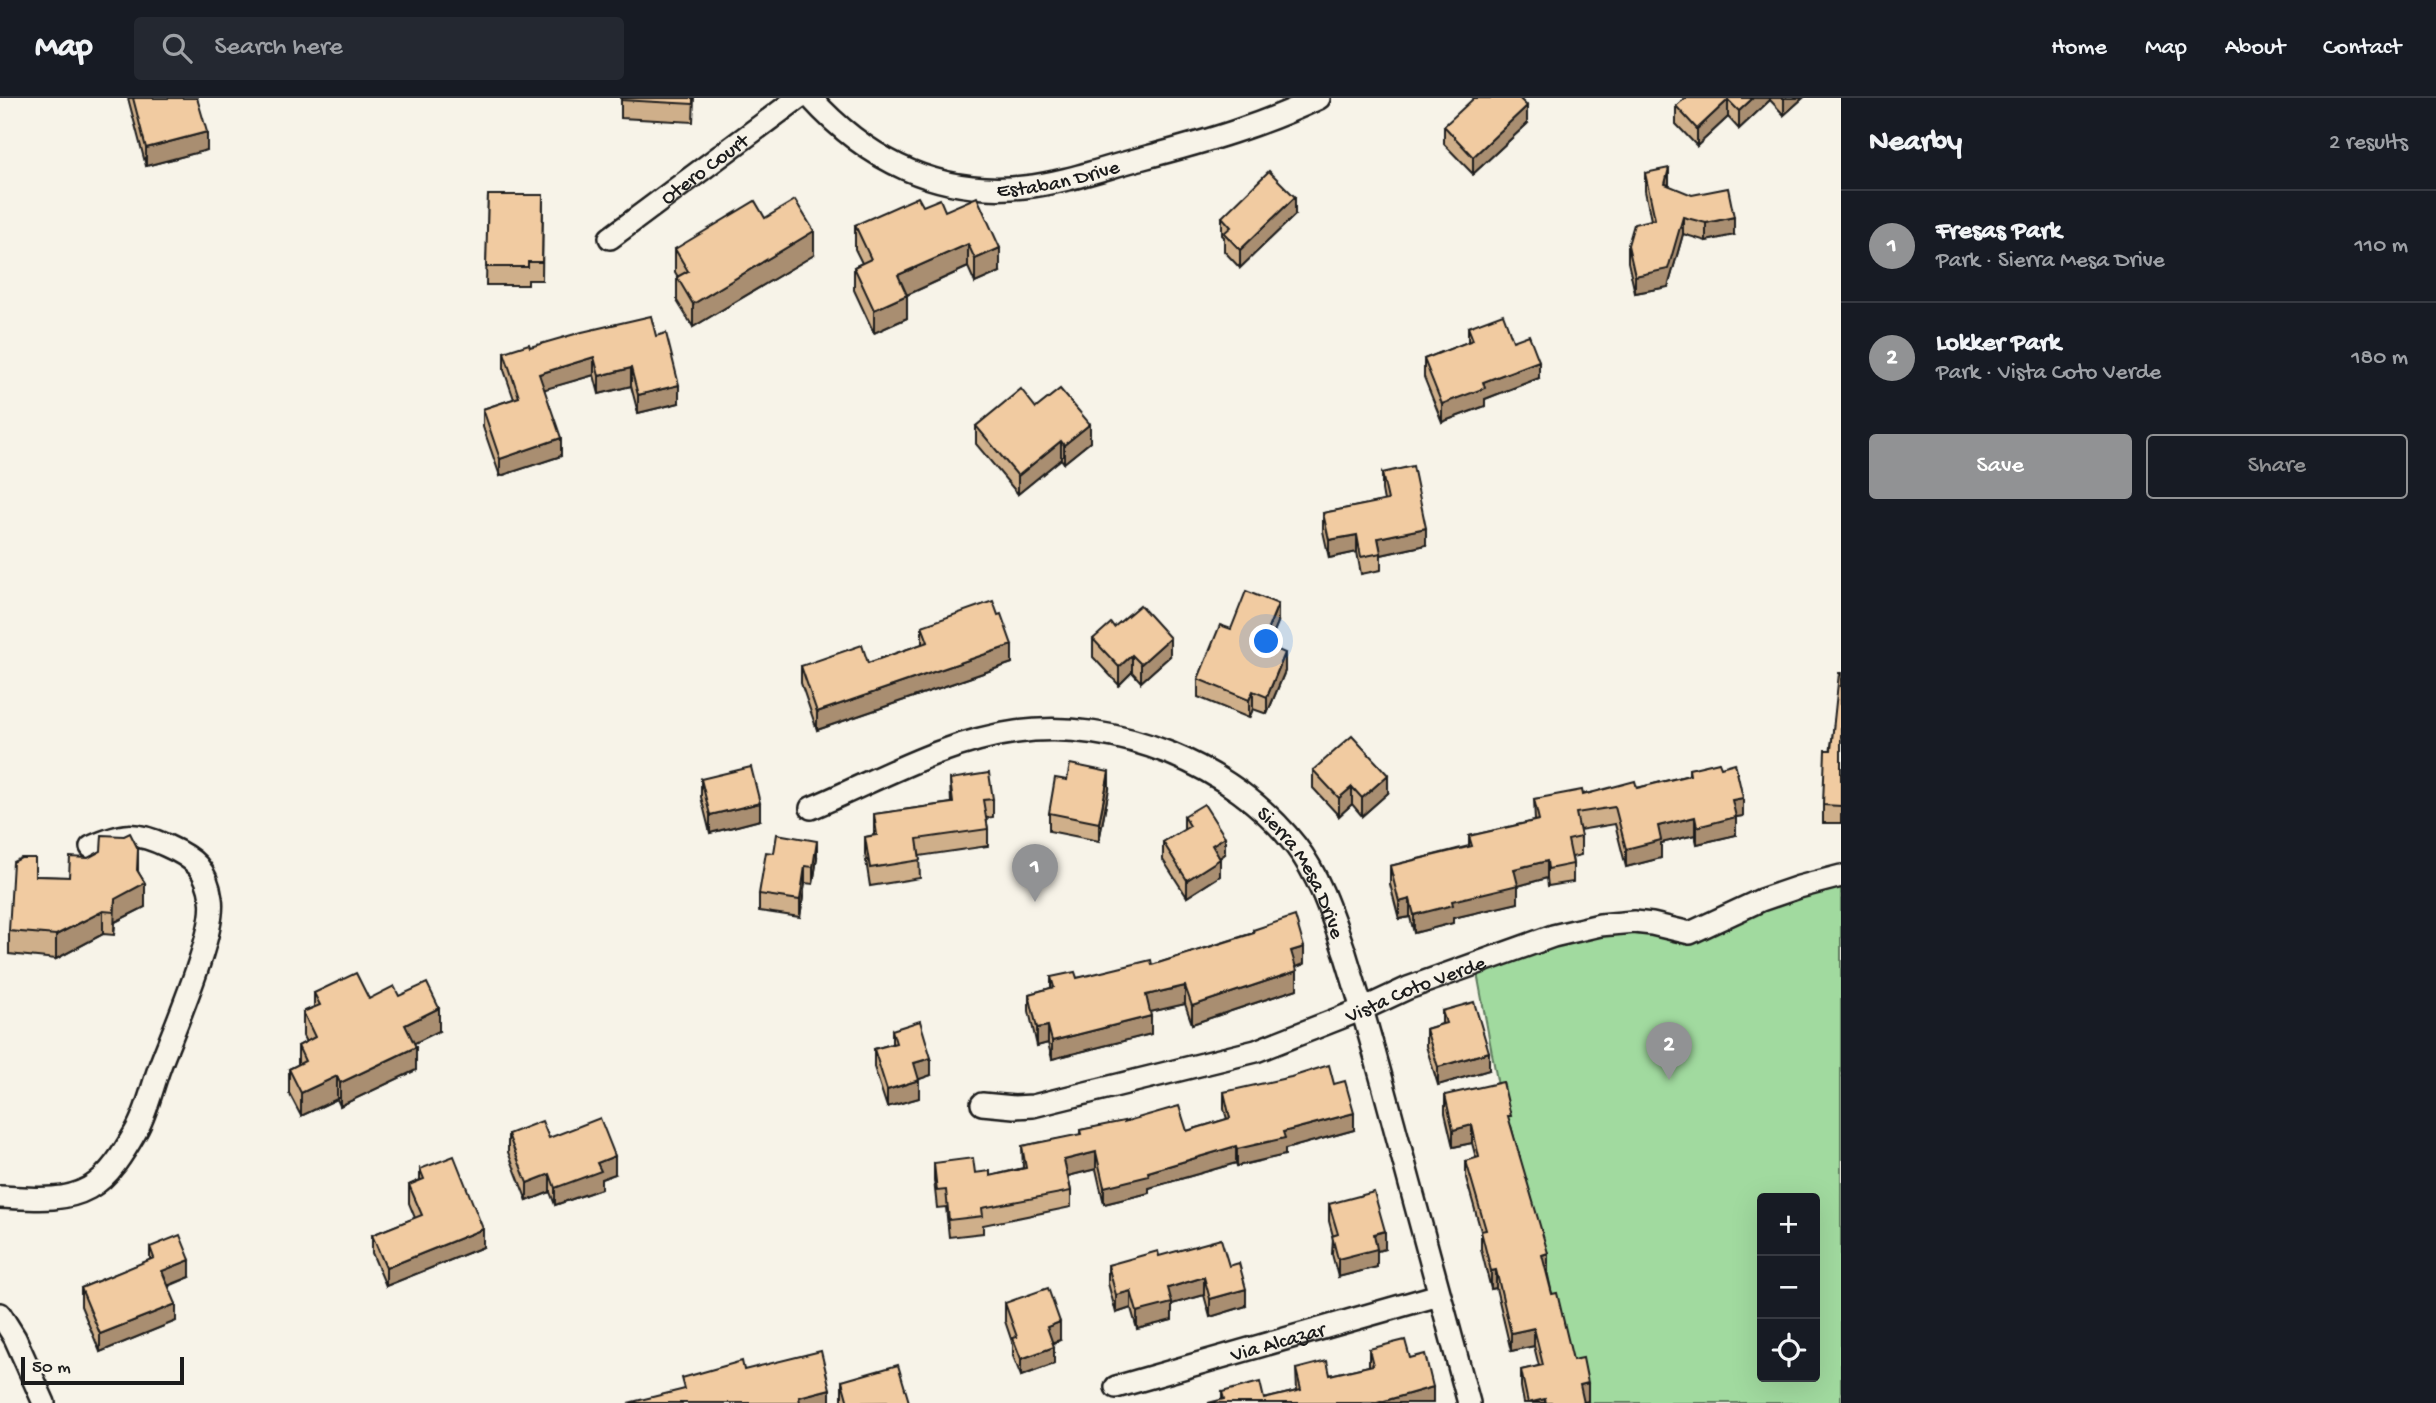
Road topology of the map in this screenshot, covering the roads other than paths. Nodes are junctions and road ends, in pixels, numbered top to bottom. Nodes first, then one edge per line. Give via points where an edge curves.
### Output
1 (799, 98) edge
2 (811, 98) edge
3 (1320, 98) edge
4 (610, 238) dead end
5 (811, 808) dead end
6 (91, 847) dead end
7 (1841, 876) edge
8 (1363, 1009) junction
9 (982, 1104) dead end
10 (0, 1197) edge
11 (1439, 1295) junction
12 (0, 1314) edge
13 (1116, 1387) dead end
14 (44, 1403) edge
15 (1469, 1403) edge

1 - 4 street, Otero Court
2 - 3 street, Estaban Drive via 853,139 901,168 949,183 999,188 1049,183 1220,138
5 - 8 street, Sierra Mesa Drive via 957,745 987,737 1070,731 1153,748 1230,785 1296,846 1324,895
6 - 10 street via 114,836 141,835 190,859 204,871 212,902 206,940 137,1129 118,1160 103,1178 73,1195 56,1199
7 - 8 street, Vista Coto Verde via 1761,900 1690,933 1634,922 1553,936
8 - 9 street, Vista Coto Verde via 1256,1051 1033,1106
8 - 11 street, Sierra Mesa Drive
11 - 13 street, Via Alcazar
11 - 15 street, Sierra Mesa Drive
12 - 14 street

